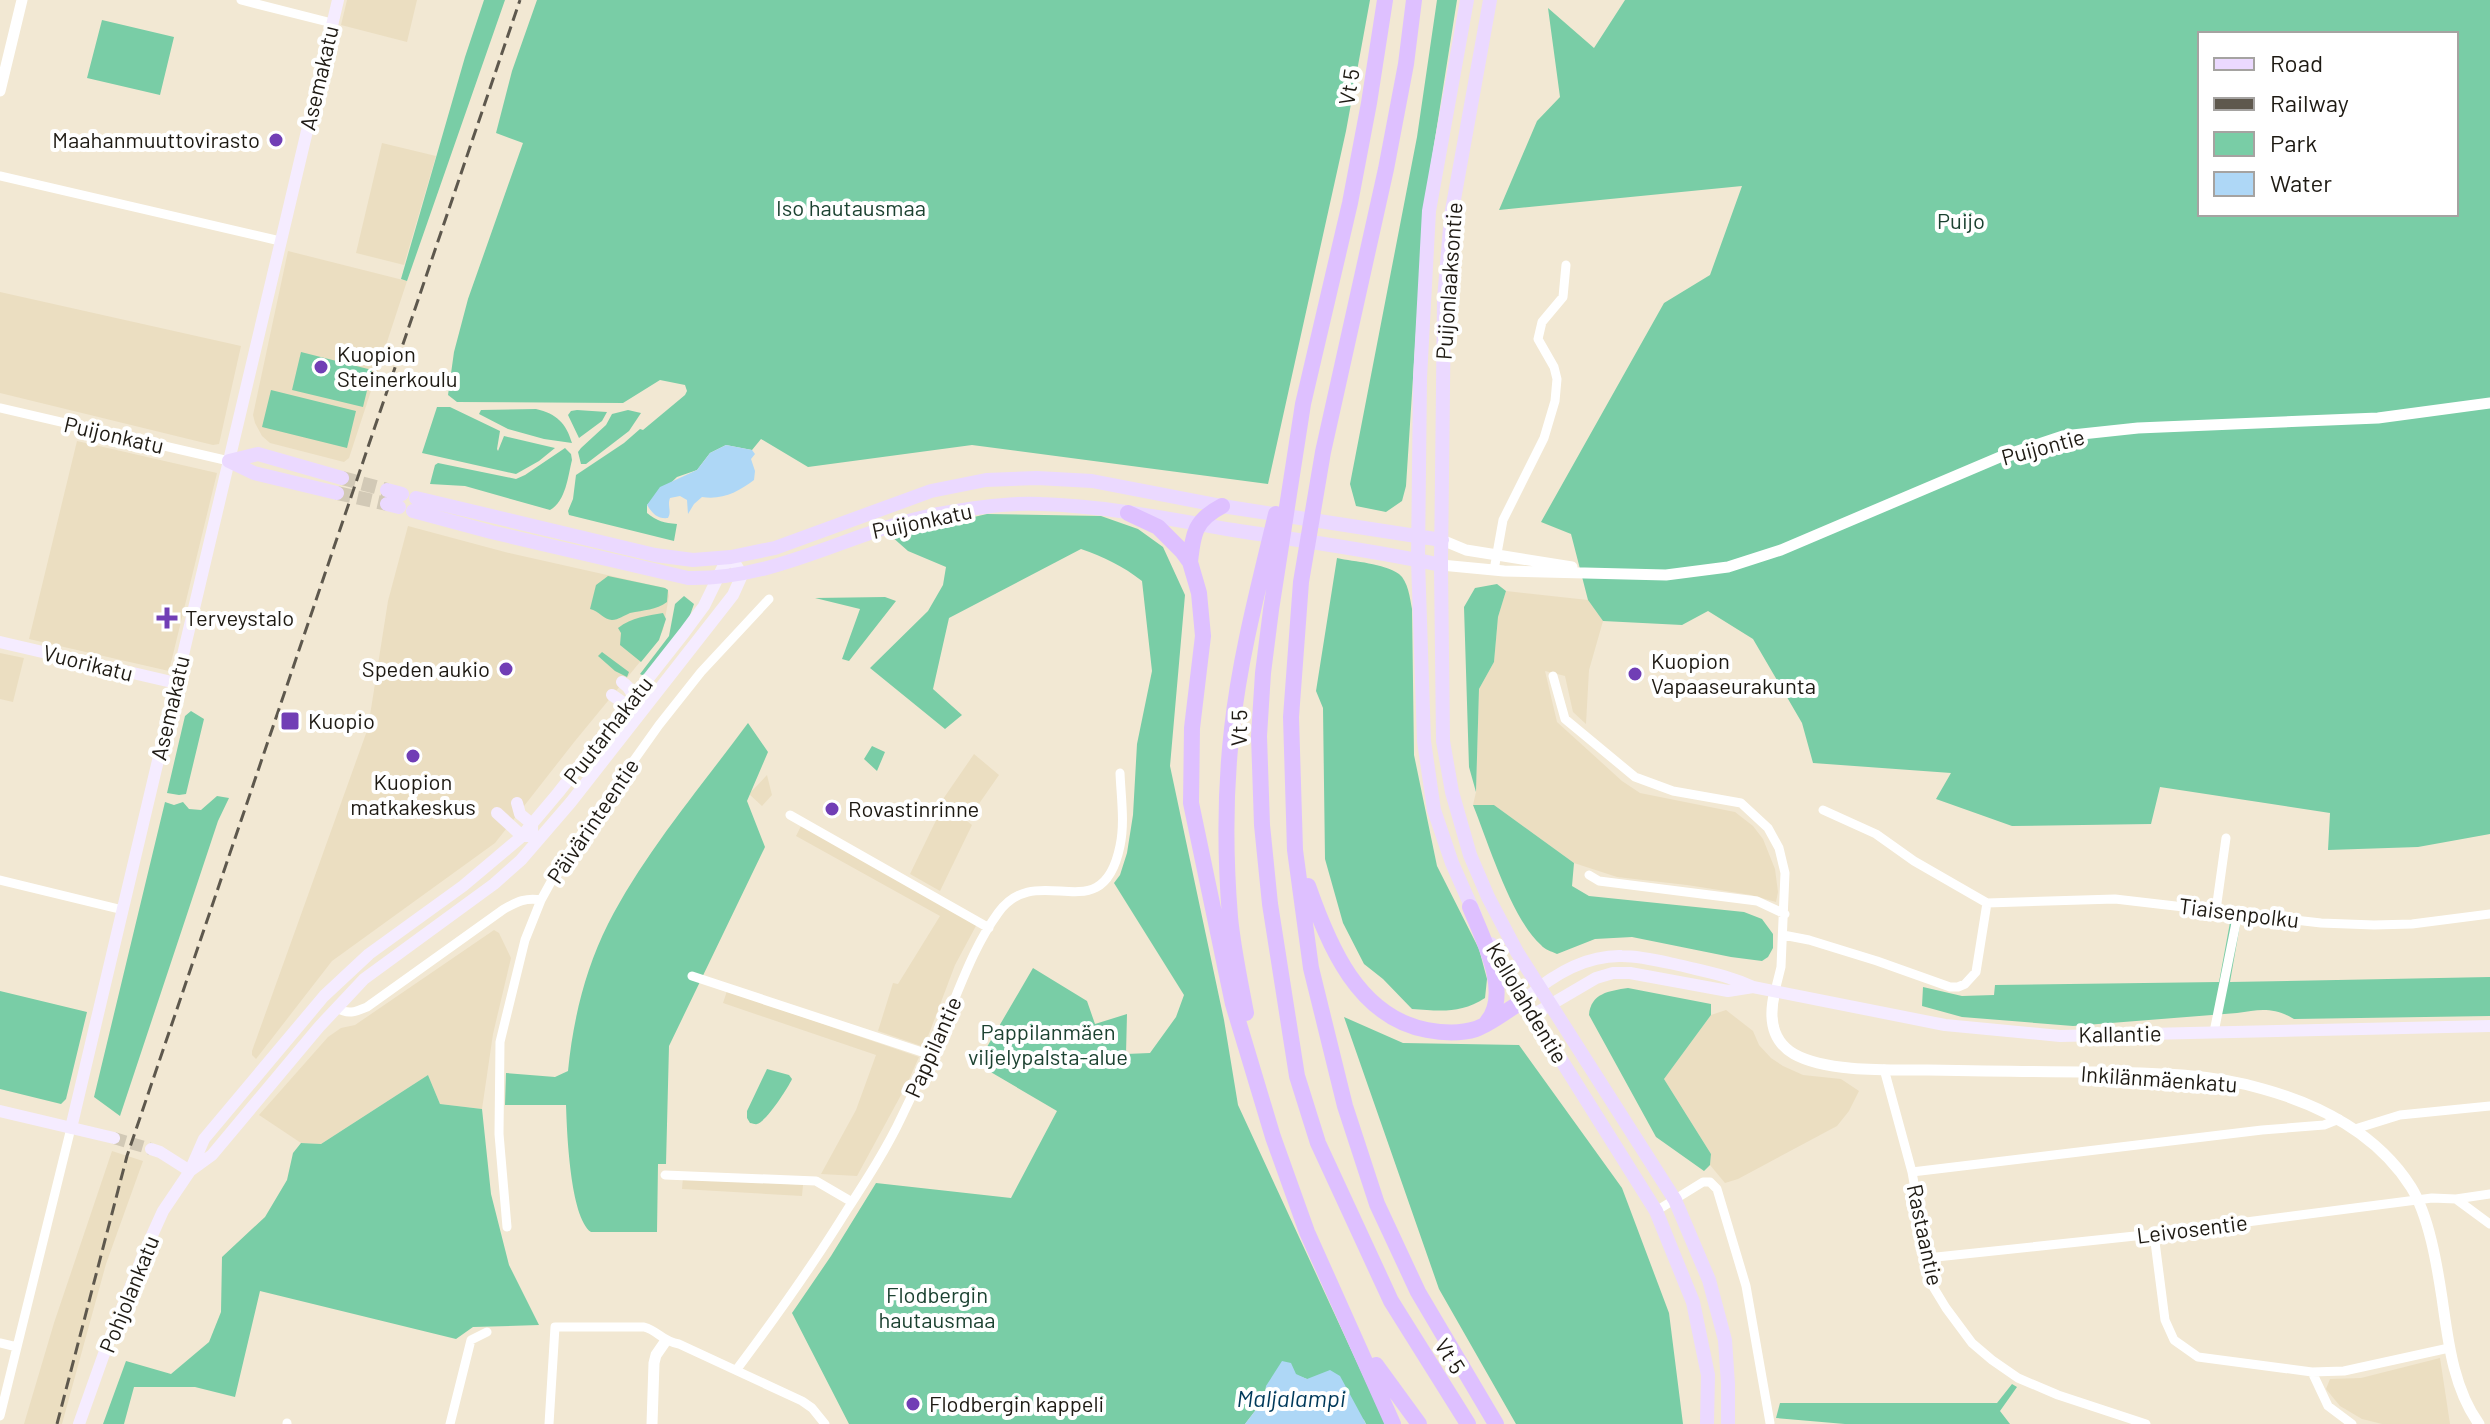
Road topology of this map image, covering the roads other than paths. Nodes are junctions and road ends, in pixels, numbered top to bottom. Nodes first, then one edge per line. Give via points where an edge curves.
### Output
1 (22, 0) edge
2 (241, 0) edge
3 (338, 0) edge
4 (1385, 0) edge
5 (1414, 0) edge
6 (1467, 0) edge
7 (1490, 0) edge
8 (332, 23) junction
9 (0, 91) edge
10 (0, 176) edge
11 (280, 241) junction
12 (1566, 265) dead end
13 (2490, 403) edge
14 (1303, 404) junction
15 (0, 408) edge
16 (229, 461) junction
17 (342, 478) tunnel mouth
18 (337, 493) tunnel mouth
19 (1227, 507) junction
20 (1128, 513) junction
21 (1198, 524) junction
22 (1419, 538) junction
23 (1442, 540) junction
24 (1497, 555) junction
25 (731, 557) junction
26 (1418, 560) junction
27 (1190, 562) junction
28 (1441, 565) junction
29 (1494, 570) junction
30 (1616, 574) junction
31 (742, 575) junction
32 (717, 578) junction
33 (769, 599) dead end
34 (0, 642) edge
35 (1553, 676) dead end
36 (176, 683) junction
37 (625, 696) junction
38 (654, 697) junction
39 (1120, 773) dead end
40 (517, 803) dead end
41 (1823, 810) dead end
42 (497, 813) dead end
43 (561, 814) junction
44 (790, 815) dead end
45 (528, 832) junction
46 (545, 832) junction
47 (2226, 838) dead end
48 (1295, 850) junction
49 (1589, 875) dead end
50 (0, 880) edge
51 (541, 900) junction
52 (1987, 903) junction
53 (1470, 907) junction
54 (123, 910) junction
55 (457, 910) junction
56 (2216, 910) junction
57 (2238, 913) junction
58 (1785, 914) junction
59 (2490, 914) edge
60 (989, 928) junction
61 (1783, 935) junction
62 (692, 976) dead end
63 (1539, 986) junction
64 (1753, 987) junction
65 (1775, 991) junction
66 (1524, 1000) junction
67 (1550, 1004) junction
68 (337, 1008) junction
69 (1533, 1015) junction
70 (1486, 1023) junction
71 (2490, 1026) edge
72 (2214, 1032) junction
73 (931, 1055) junction
74 (1884, 1069) junction
75 (1258, 1087) junction
76 (2490, 1106) edge
77 (0, 1111) edge
78 (2339, 1119) junction
79 (71, 1128) junction
80 (2355, 1129) junction
81 (114, 1138) tunnel mouth
82 (151, 1149) tunnel mouth
83 (190, 1171) junction
84 (1912, 1172) junction
85 (665, 1175) dead end
86 (2490, 1194) edge
87 (2456, 1199) junction
88 (1675, 1200) junction
89 (2418, 1201) junction
90 (852, 1202) junction
91 (1656, 1211) junction
92 (2490, 1224) edge
93 (507, 1227) dead end
94 (2154, 1234) junction
95 (1927, 1258) junction
96 (487, 1332) dead end
97 (1356, 1338) junction
98 (665, 1342) junction
99 (0, 1343) edge
100 (17, 1347) junction
101 (2449, 1348) junction
102 (737, 1369) junction
103 (2312, 1372) junction
104 (0, 1416) edge
105 (1770, 1423) edge
106 (79, 1424) edge
107 (450, 1424) edge
108 (549, 1424) edge
109 (652, 1424) edge
110 (825, 1424) edge
111 (1393, 1424) edge
112 (1419, 1424) edge
113 (1468, 1424) edge
114 (1496, 1424) edge
115 (1707, 1424) edge
116 (1728, 1424) edge
117 (2146, 1424) edge
118 (2352, 1424) edge
119 (2479, 1424) edge

1 - 9 street
2 - 8 street
3 - 8 main road, Asemakatu
4 - 14 highway, Vt 5 via 1350,203
5 - 48 highway, Vt 5 via 1386,169 1323,452 1301,582 1291,717
6 - 22 main road, Puijonlaaksontie via 1429,211
7 - 23 main road, Puijonlaaksontie via 1447,257
8 - 11 main road, Asemakatu
10 - 11 street
11 - 16 main road, Asemakatu
12 - 24 street via 1563,297 1542,322 1538,339 1554,367 1555,401 1544,438 1503,520
13 - 30 street, Puijontie via 2378,418 2063,436 1728,567 1666,575
14 - 75 highway via 1252,614 1229,768 1230,920
14 - 113 highway, Vt 5 via 1269,626 1259,736 1270,904 1297,1076 1318,1143 1391,1301
15 - 16 street, Puijonkatu
16 - 17 main road, Puijonkatu via 258,454
16 - 18 main road, Puijonkatu via 254,473
16 - 36 main road, Asemakatu
19 - 21 highway via 1207,514
19 - 22 main road, Puijonkatu
19 - 25 main road, Puijonkatu via 1092,481 986,480 931,491 775,548
20 - 21 main road, Puijonkatu
20 - 27 highway via 1158,527
20 - 31 main road, Puijonkatu via 1037,503 938,514 877,528
21 - 26 main road, Puijonkatu
21 - 27 highway
22 - 23 main road, Puijonkatu
22 - 26 main road, Puijonlaaksontie
23 - 24 street, Puijontie
23 - 28 main road, Puijonlaaksontie
24 - 29 street
24 - 30 street, Puijontie
25 - 31 main road
25 - 32 main road, Puutarhakatu
25 - 32 main road, Puijonkatu via 655,555 400,501 604,560 688,578
26 - 28 main road, Puijonkatu
26 - 53 main road, Kellolahdentie via 1426,755 1434,810
27 - 75 highway via 1203,636 1192,728 1191,803 1233,1004
28 - 29 street, Puijontie
28 - 63 main road, Kellolahdentie via 1443,741 1452,792 1488,897
29 - 30 street, Puijontie
31 - 32 main road, Puijonkatu
31 - 38 main road, Puutarhakatu via 733,595
32 - 37 main road, Puutarhakatu via 699,613 643,686
33 - 51 street, Päivärinteentie via 659,725 563,860
34 - 36 main road, Vuorikatu
35 - 58 street via 1565,719 1635,777 1673,791 1741,803 1756,814 1779,848
36 - 54 main road, Asemakatu
37 - 38 main road
37 - 43 main road via 635,711 629,723
37 - 45 main road, Puutarhakatu via 619,717
38 - 43 main road, Puutarhakatu
39 - 60 street, Pappilantie via 1121,844 1105,883 1087,892 1023,893 998,912
40 - 45 main road
41 - 52 street via 1876,834
42 - 45 main road
43 - 46 main road, Puutarhakatu
44 - 60 street
45 - 46 main road
45 - 55 main road via 522,852
45 - 83 main road, Puutarhakatu via 369,954 324,996 204,1139
46 - 55 main road, Puutarhakatu via 494,884
47 - 56 street
48 - 70 highway via 1336,955 1378,1009 1415,1028 1445,1034
48 - 114 highway, Vt 5 via 1311,968 1345,1106 1377,1204 1418,1292
49 - 58 street via 1599,881 1757,901
50 - 54 street
51 - 68 street via 521,900 504,909 367,1007 353,1013
51 - 93 street, Päivärinteentie via 525,940 500,1042 499,1134
52 - 56 street, Tiaisenpolku via 2115,899
52 - 61 street via 1976,972 1958,987
53 - 66 main road, Kellolahdentie
53 - 70 highway via 1497,990 1496,1008
54 - 79 main road, Asemakatu
55 - 68 main road, Puutarhakatu via 385,961
56 - 57 street, Tiaisenpolku
57 - 59 street, Tiaisenpolku via 2374,925
57 - 72 street
58 - 61 street
60 - 73 street, Pappilantie
61 - 65 street
62 - 73 street
63 - 64 main road, Kallantie via 1577,965 1624,955 1731,976
63 - 66 main road, Kallantie
63 - 67 main road, Kellolahdentie
64 - 65 main road, Kallantie
64 - 67 main road, Kallantie via 1728,991 1613,973
65 - 72 main road, Kallantie via 1945,1025 2060,1036
65 - 74 street, Inkilänmäenkatu via 1771,1020 1778,1041 1791,1053 1823,1065
66 - 69 main road, Kellolahdentie
66 - 70 highway
67 - 69 main road, Kallantie
67 - 88 main road, Kellolahdentie
68 - 83 main road, Puutarhakatu via 212,1155
69 - 91 main road, Kellolahdentie
71 - 72 main road, Kallantie
73 - 90 street, Pappilantie via 901,1120
74 - 78 street, Inkilänmäenkatu via 2220,1078 2282,1095
74 - 84 street, Rastaantie
75 - 97 highway via 1307,1232
76 - 80 street via 2400,1115
77 - 79 main road
78 - 80 street, Inkilänmäenkatu
78 - 84 street via 2324,1125
79 - 81 main road
79 - 100 street, Asemakatu
80 - 89 street, Inkilänmäenkatu via 2398,1169
82 - 83 main road
83 - 106 main road, Pohjolankatu via 144,1253
84 - 95 street, Rastaantie
85 - 90 street via 816,1181
86 - 87 street, Leivosentie
87 - 89 street, Leivosentie
87 - 92 street
88 - 91 street
88 - 105 street via 1703,1182 1717,1189 1746,1286
88 - 116 main road, Kellolahdentie via 1709,1280 1725,1340
89 - 94 street, Leivosentie
89 - 101 street, Inkilänmäenkatu via 2438,1269
90 - 102 street, Pappilantie
91 - 115 main road, Kellolahdentie via 1693,1302 1708,1375
94 - 95 street, Leivosentie
94 - 103 street via 2165,1320 2182,1347 2213,1361
95 - 117 street, Rastaantie via 1936,1294 1972,1343 1992,1360 2031,1384
96 - 107 street via 471,1340
97 - 111 highway
97 - 112 highway
98 - 102 street
98 - 108 street via 644,1327 555,1327
98 - 109 street via 654,1363
99 - 100 street
100 - 104 street, Asemakatu
101 - 103 street via 2344,1371
101 - 119 street, Inkilänmäenkatu via 2462,1392
102 - 110 street via 802,1401
103 - 118 street via 2328,1406

